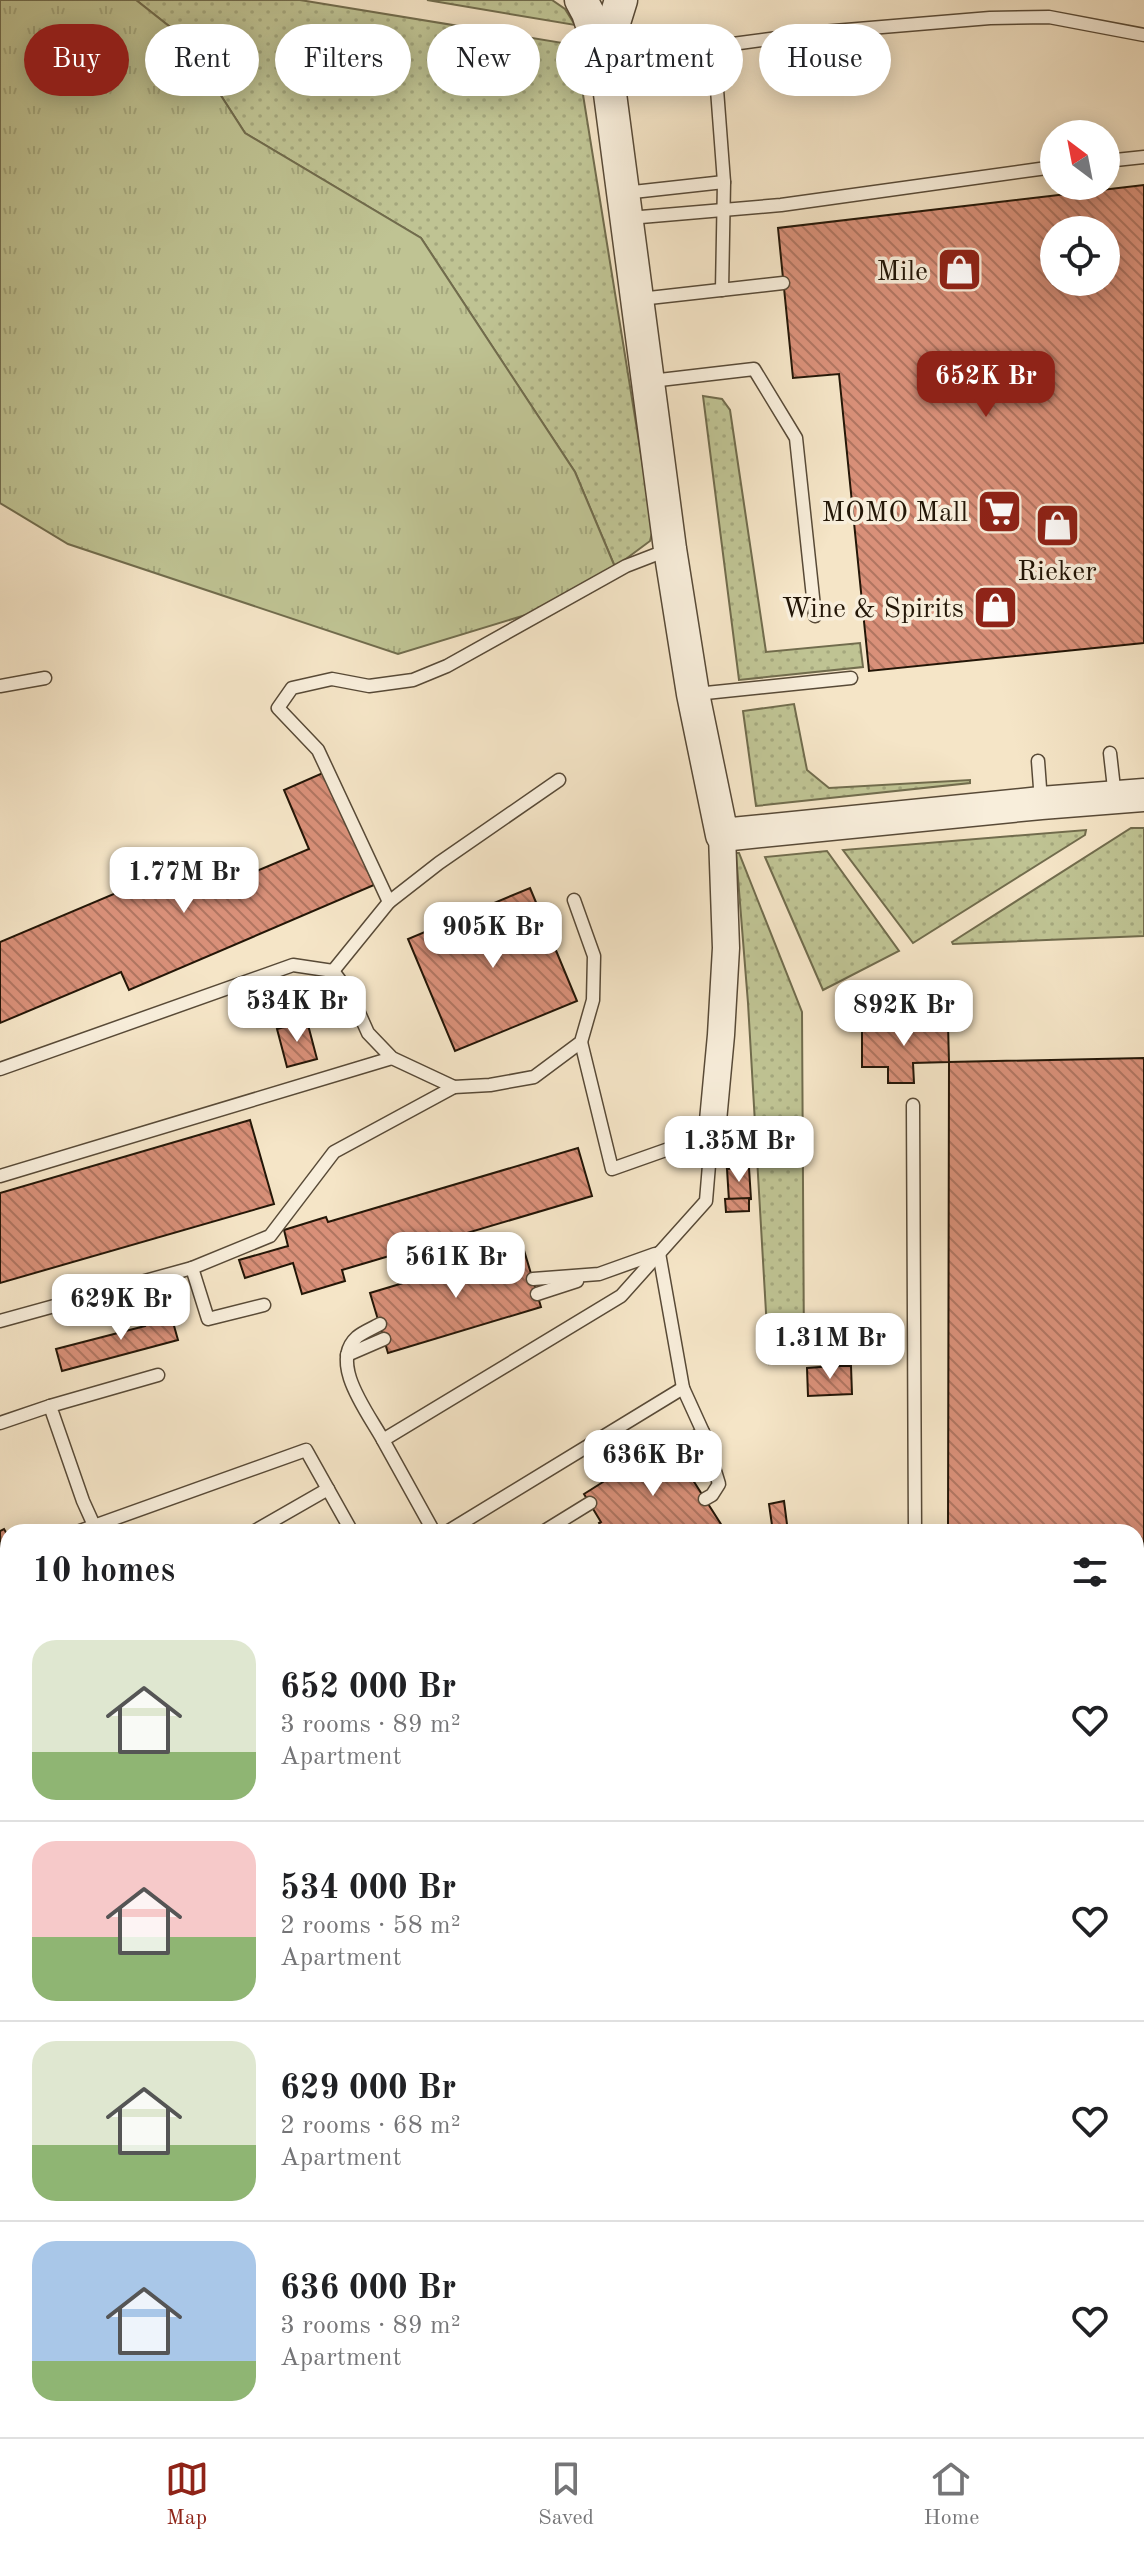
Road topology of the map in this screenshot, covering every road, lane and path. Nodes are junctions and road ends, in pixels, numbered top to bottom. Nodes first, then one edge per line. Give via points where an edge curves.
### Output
1 (581, 0) edge
2 (621, 0) edge
3 (592, 24) edge
4 (614, 24) edge
5 (1144, 35) edge
6 (610, 96) edge
7 (1144, 157) edge
8 (1120, 160) edge
9 (1040, 169) edge
10 (724, 182) junction
11 (624, 206) junction
12 (724, 211) junction
13 (783, 283) dead end
14 (722, 290) junction
15 (637, 299) junction
16 (647, 382) junction
17 (670, 549) junction
18 (815, 616) dead end
19 (45, 678) dead end
20 (851, 678) dead end
21 (0, 686) edge
22 (693, 694) junction
23 (1110, 753) dead end
24 (1038, 761) dead end
25 (559, 780) dead end
26 (1130, 796) edge
27 (1041, 803) junction
28 (722, 835) junction
29 (574, 900) dead end
30 (389, 902) junction
31 (333, 971) junction
32 (581, 1042) junction
33 (392, 1058) junction
34 (0, 1069) edge
35 (454, 1087) junction
36 (913, 1105) dead end
37 (711, 1144) junction
38 (0, 1176) edge
39 (659, 1253) junction
40 (192, 1268) junction
41 (599, 1274) junction
42 (533, 1279) dead end
43 (537, 1294) dead end
44 (264, 1305) dead end
45 (0, 1321) edge
46 (380, 1324) dead end
47 (384, 1339) dead end
48 (345, 1356) junction
49 (158, 1375) dead end
50 (683, 1388) junction
51 (50, 1406) junction
52 (0, 1423) edge
53 (703, 1432) junction
54 (383, 1440) junction
55 (674, 1450) dead end
56 (328, 1489) junction
57 (705, 1499) dead end
58 (590, 1503) dead end
59 (94, 1524) edge
60 (106, 1524) edge
61 (267, 1524) edge
62 (348, 1524) edge
63 (430, 1524) edge
64 (460, 1524) edge
65 (556, 1524) edge
66 (915, 1524) edge

1 - 3 street
2 - 4 street
5 - 10 lane via 1049,17 990,18 733,42 725,45 715,63
6 - 11 street
7 - 8 lane
9 - 12 lane
10 - 11 lane
10 - 12 lane
11 - 12 lane
11 - 15 street
12 - 14 lane
13 - 14 lane
14 - 15 lane
15 - 16 street
16 - 17 street
16 - 18 lane via 754,369 796,438
17 - 22 street
17 - 30 lane via 626,566 413,680 369,686 332,679 292,688 278,708 318,750
19 - 21 lane
20 - 22 lane
22 - 28 street
23 - 26 lane
24 - 27 lane
25 - 30 lane
26 - 27 street
27 - 28 street
28 - 37 street via 726,948
29 - 32 lane via 594,956 593,1000
30 - 31 lane
31 - 33 lane via 368,1033
31 - 34 lane via 293,965
32 - 35 lane via 534,1077
32 - 37 lane via 612,1169
33 - 35 lane
33 - 38 lane
35 - 40 lane via 334,1152 270,1236
36 - 66 lane
37 - 39 lane via 706,1201
39 - 41 lane
39 - 50 lane
39 - 54 lane via 621,1296
40 - 44 lane via 208,1319
40 - 45 lane
41 - 42 lane
41 - 43 lane
46 - 48 lane via 356,1338
47 - 48 lane
48 - 54 lane via 348,1375
49 - 51 lane
50 - 53 lane
50 - 64 lane
51 - 52 lane
51 - 59 lane
53 - 55 lane
53 - 57 lane via 719,1484
54 - 63 lane
56 - 60 lane via 306,1450
56 - 61 lane
56 - 62 lane
58 - 65 lane

